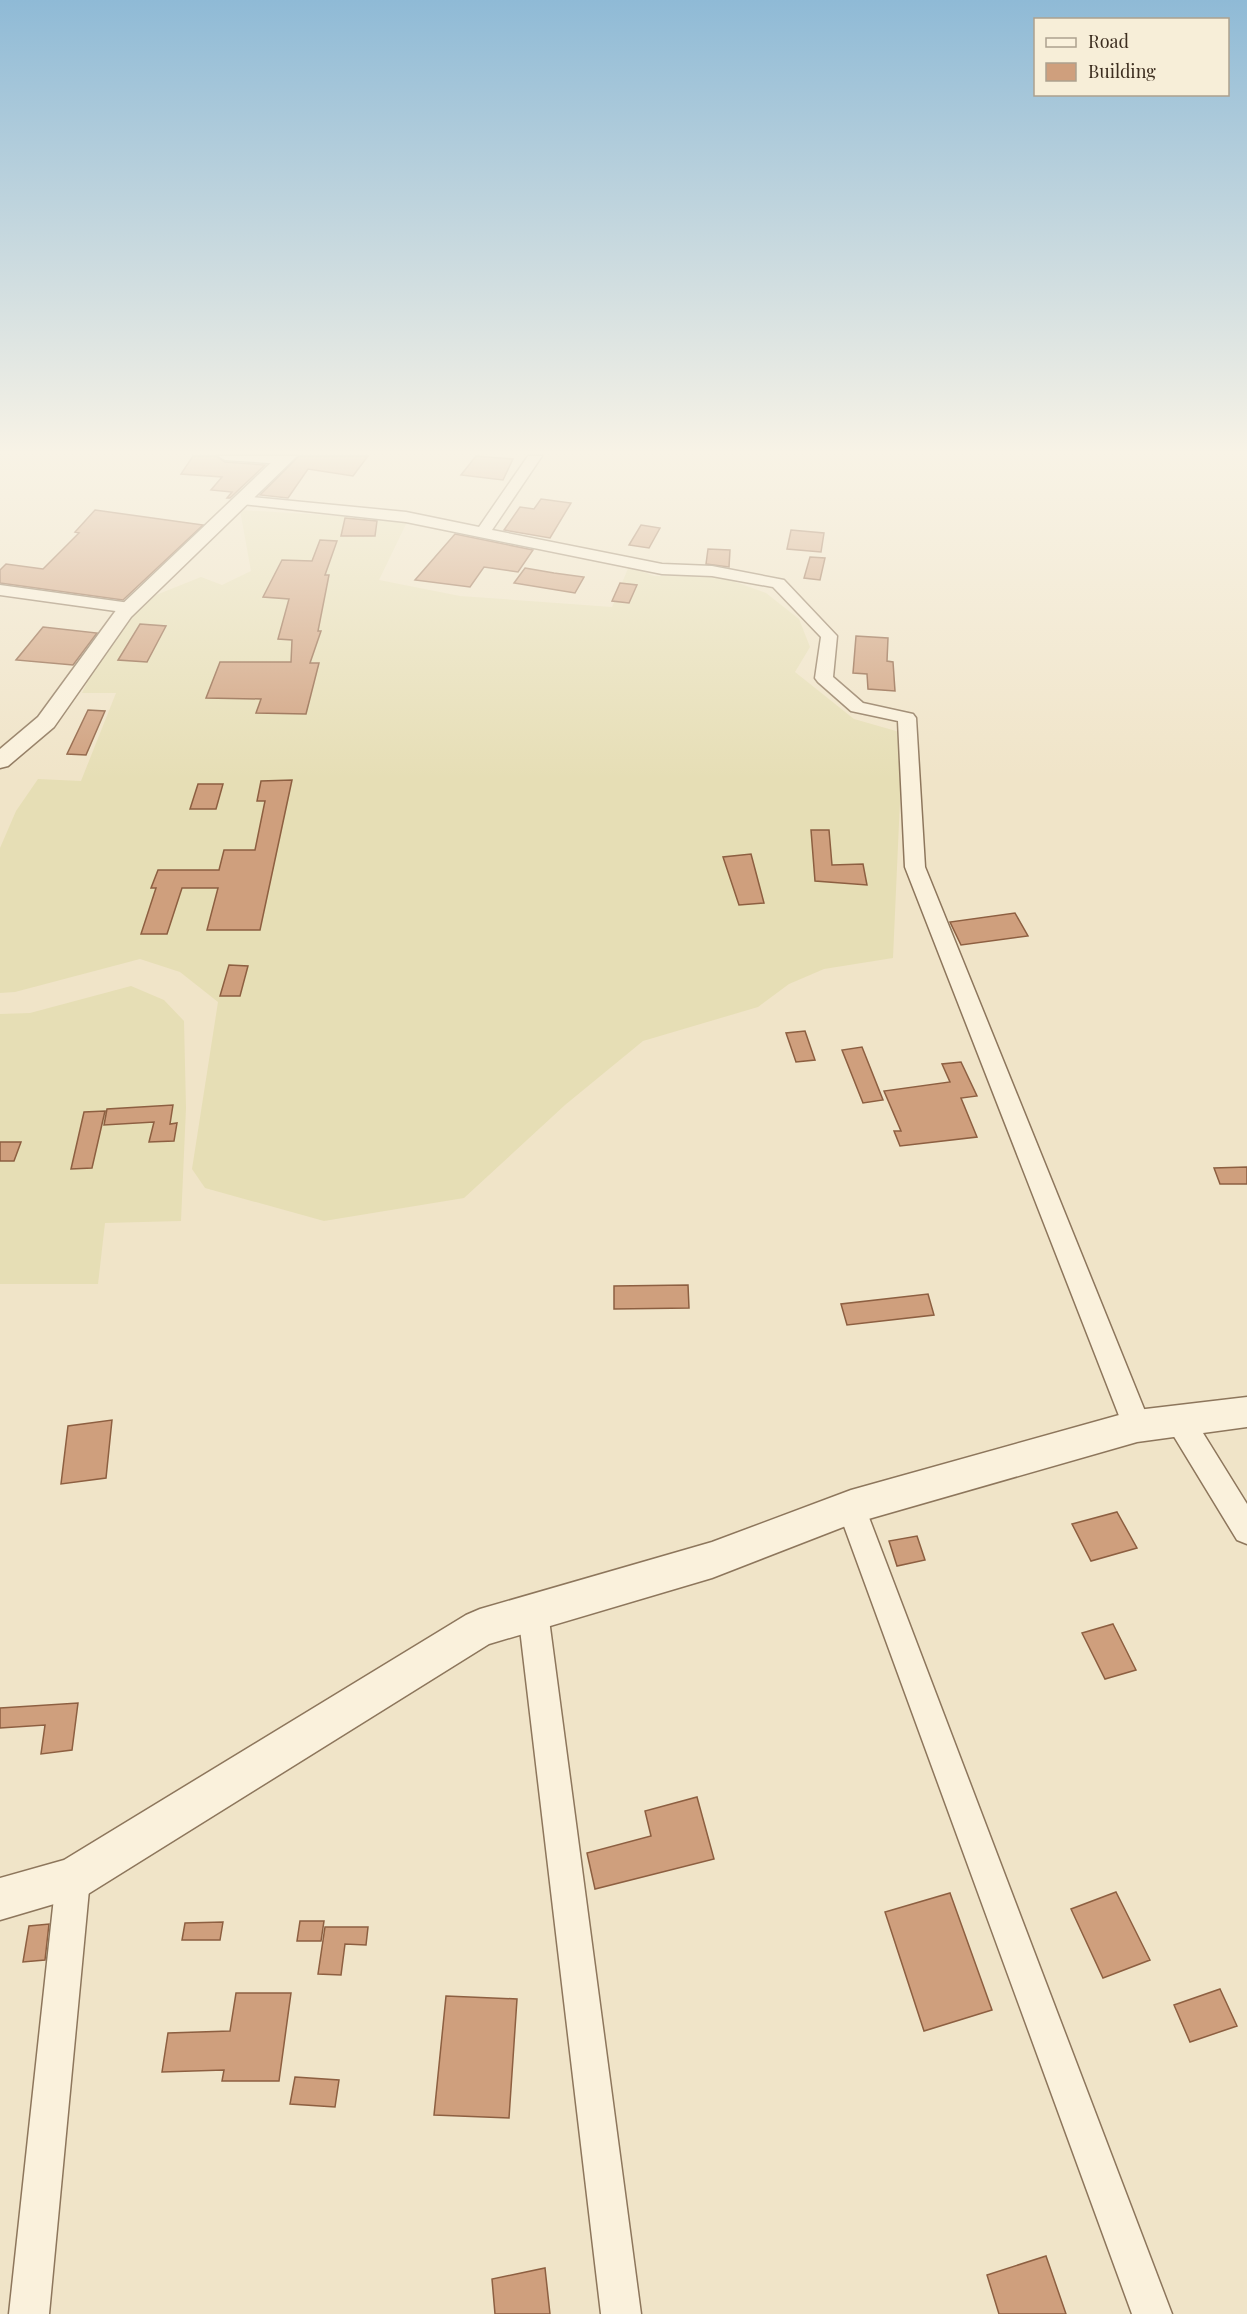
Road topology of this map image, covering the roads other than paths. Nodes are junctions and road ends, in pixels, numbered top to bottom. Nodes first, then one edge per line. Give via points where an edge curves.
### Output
1 (176, 564) edge
2 (642, 564) edge
3 (0, 590) edge
4 (130, 608) junction
5 (0, 760) edge
6 (1247, 1412) edge
7 (1180, 1421) junction
8 (1137, 1426) junction
9 (851, 1507) junction
10 (1247, 1530) edge
11 (533, 1612) junction
12 (73, 1879) junction
13 (0, 1899) edge
14 (29, 2314) edge
15 (621, 2314) edge
16 (1152, 2314) edge

1 - 4 street
2 - 8 street via 712,571 778,584 829,636 824,678 857,707 907,718 915,867
3 - 4 street
4 - 5 street via 46,722
6 - 7 street
7 - 8 street
7 - 10 street
8 - 9 street
9 - 11 street via 712,1560
9 - 16 street
11 - 12 street via 480,1628
11 - 15 street
12 - 13 street
12 - 14 street

